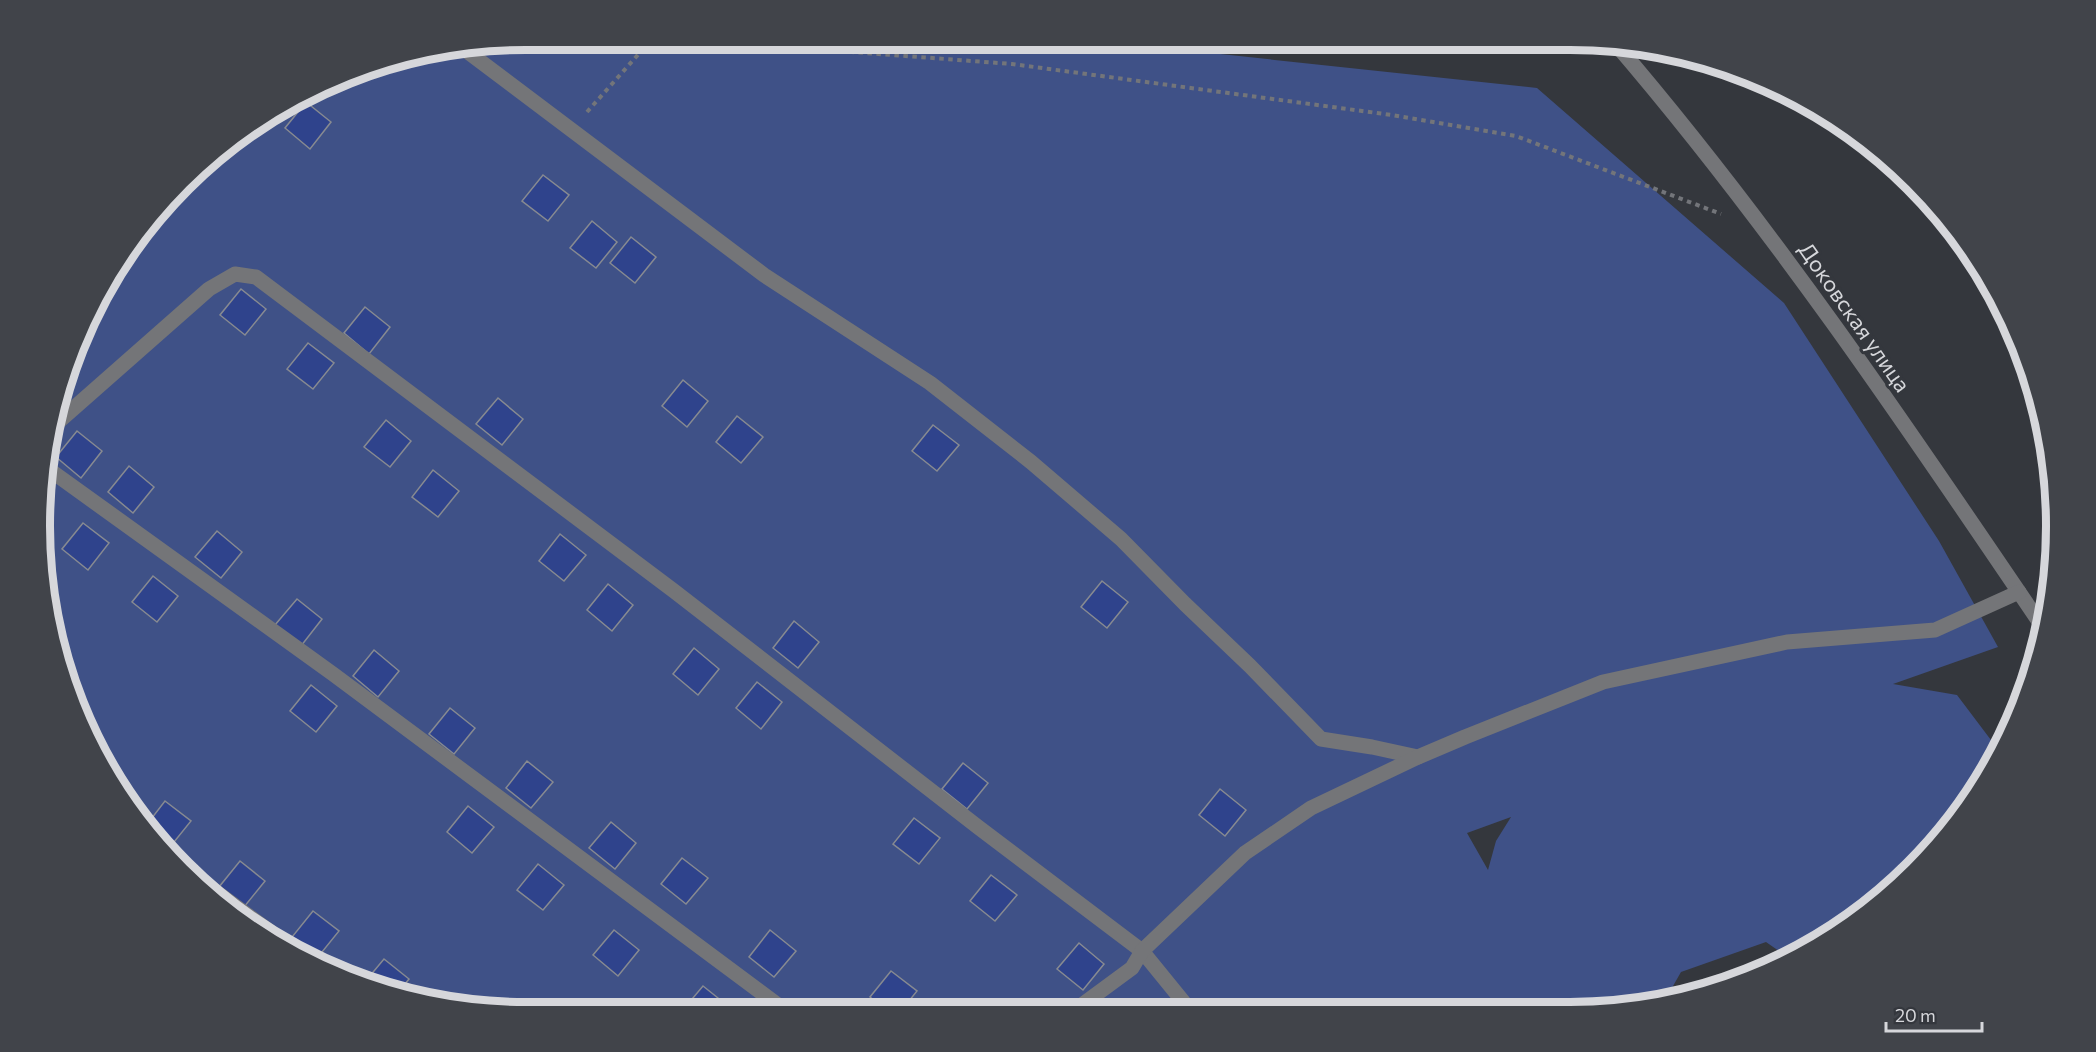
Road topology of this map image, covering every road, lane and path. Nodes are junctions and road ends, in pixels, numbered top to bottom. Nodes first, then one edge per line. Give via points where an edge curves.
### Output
1 (642, 50) edge
2 (826, 50) edge
3 (470, 53) edge
4 (1624, 53) edge
5 (572, 130) junction
6 (1721, 214) dead end
7 (63, 417) edge
8 (53, 472) edge
9 (2019, 592) junction
10 (2037, 619) edge
11 (1418, 757) junction
12 (1142, 951) junction
13 (774, 1002) edge
14 (1085, 1002) edge
15 (1183, 1002) edge

1 - 5 path
2 - 6 path via 1012,64 1516,136
3 - 5 street
4 - 9 street, Доковская улица via 1773,240
5 - 11 street via 764,275 930,383 1031,462 1121,539 1321,739
7 - 12 street via 209,289 235,274 256,277 674,591
8 - 13 street via 333,674
9 - 10 street, Доковская улица
9 - 11 street via 1935,630 1787,642 1603,682
11 - 12 street via 1311,808 1245,853
12 - 14 street via 1132,968
12 - 15 street

